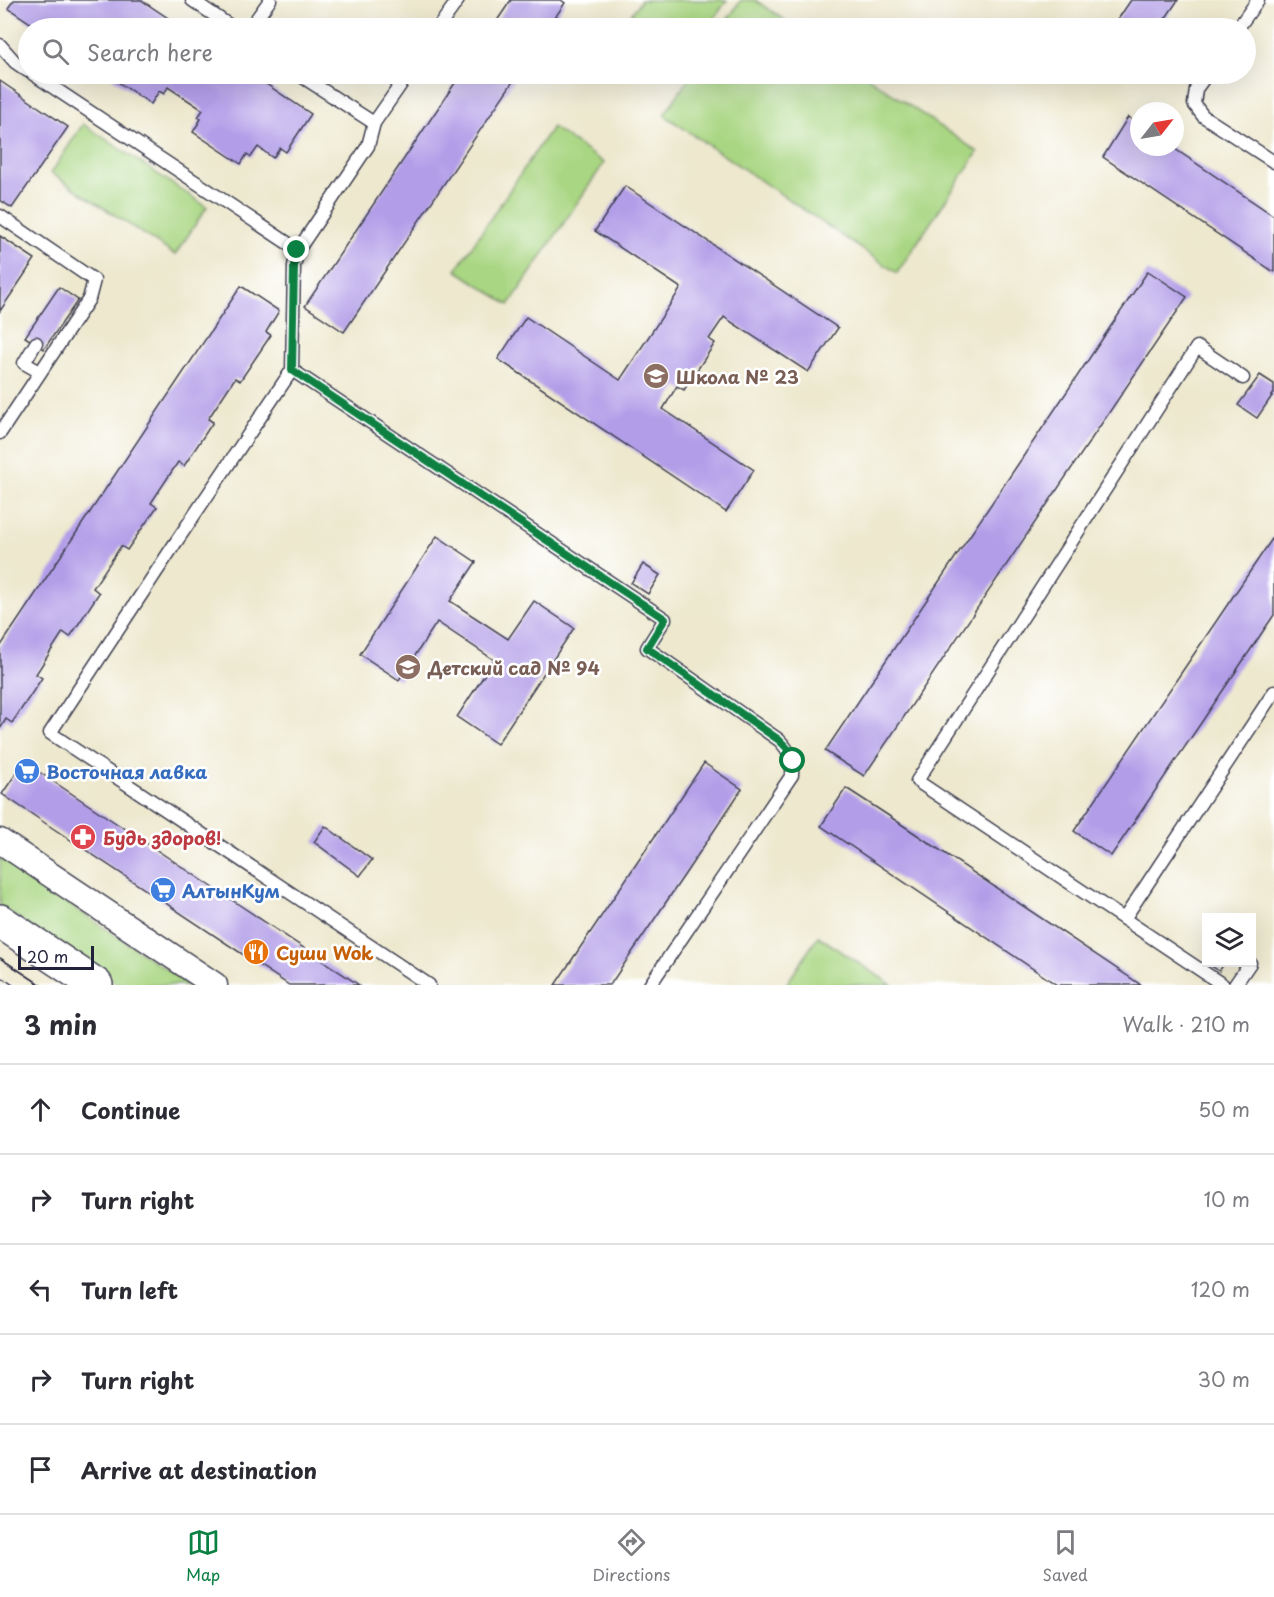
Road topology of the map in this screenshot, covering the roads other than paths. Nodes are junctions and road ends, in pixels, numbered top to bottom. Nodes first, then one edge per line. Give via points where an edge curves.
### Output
1 (192, 0) edge
2 (270, 0) edge
3 (458, 0) edge
4 (1258, 0) edge
5 (218, 18) edge
6 (257, 18) edge
7 (445, 18) edge
8 (1245, 18) edge
9 (0, 45) edge
10 (18, 64) edge
11 (48, 84) edge
12 (314, 84) edge
13 (401, 84) edge
14 (1200, 84) edge
15 (374, 123) junction
16 (1274, 162) edge
17 (0, 216) edge
18 (297, 250) junction
19 (36, 344) dead end
20 (292, 370) junction
21 (40, 372) junction
22 (1243, 378) dead end
23 (0, 433) edge
24 (1274, 692) edge
25 (0, 841) edge
26 (1124, 920) junction
27 (0, 921) edge
28 (1247, 967) edge
29 (96, 985) edge
30 (215, 985) edge
31 (429, 985) edge
32 (650, 985) edge
33 (1223, 985) edge
34 (1234, 985) edge

1 - 5 lane
2 - 6 lane
3 - 7 lane
4 - 8 lane
9 - 10 lane
11 - 18 lane
12 - 15 lane
13 - 15 lane
14 - 16 lane via 1194,104 1203,116
15 - 18 lane via 368,147
17 - 21 lane via 94,280 89,299
18 - 20 lane
19 - 21 lane via 24,363
20 - 31 lane via 50,733
20 - 32 lane via 665,619 647,648 787,748 793,761 792,775
21 - 23 lane
22 - 26 lane via 1197,347 917,781
24 - 26 lane
25 - 30 street
26 - 33 lane
27 - 29 main road
28 - 34 lane

